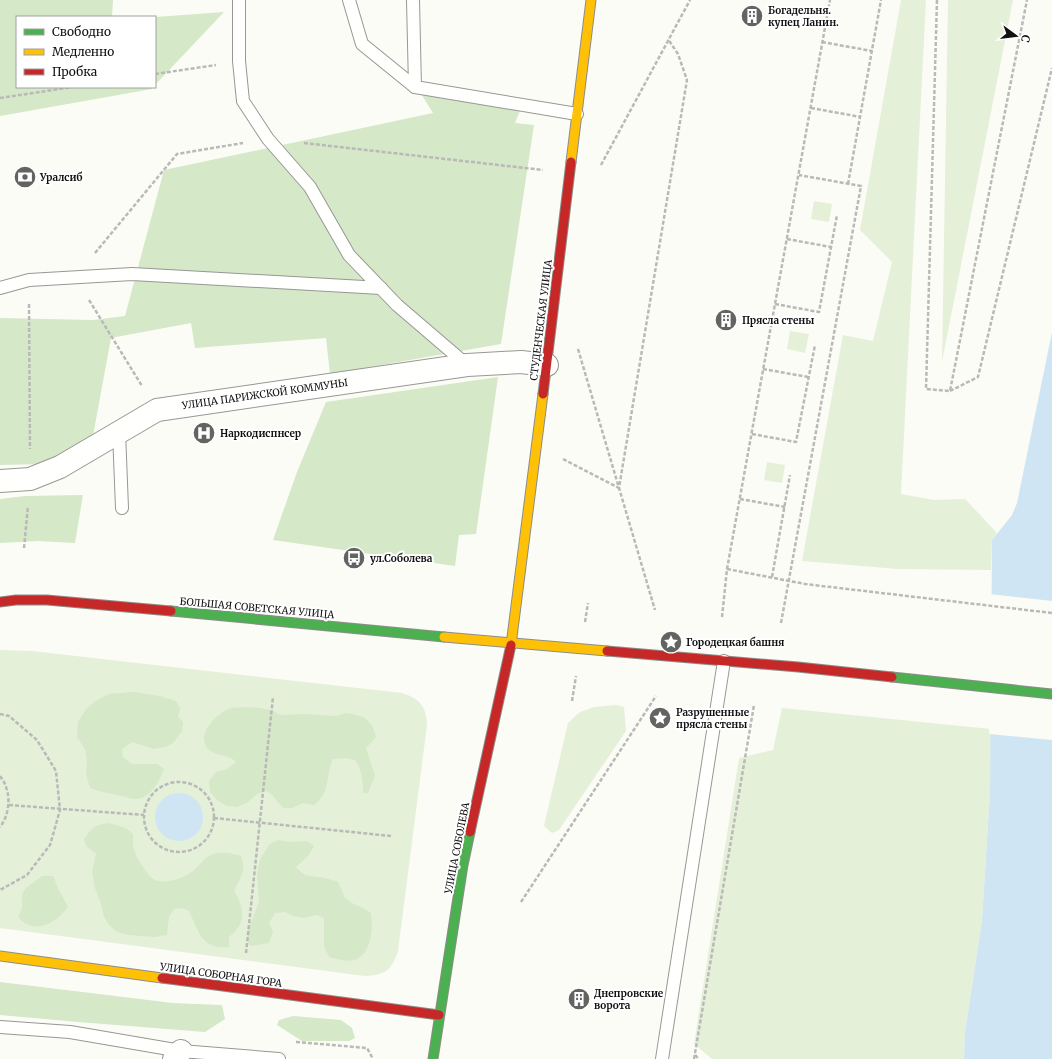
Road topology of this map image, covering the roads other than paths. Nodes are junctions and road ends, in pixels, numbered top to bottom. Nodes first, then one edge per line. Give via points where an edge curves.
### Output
1 (239, 0) edge
2 (349, 0) edge
3 (413, 0) edge
4 (591, 0) edge
5 (416, 87) junction
6 (577, 114) junction
7 (0, 288) edge
8 (381, 288) junction
9 (467, 364) junction
10 (547, 365) junction
11 (119, 432) junction
12 (0, 481) edge
13 (122, 508) dead end
14 (0, 602) edge
15 (512, 643) junction
16 (724, 660) junction
17 (1052, 694) edge
18 (0, 956) edge
19 (439, 1015) junction
20 (0, 1027) edge
21 (179, 1056) edge
22 (279, 1059) edge
23 (434, 1059) edge
24 (662, 1059) edge

1 - 8 lane via 239,61 243,101 268,139 310,187 349,255
2 - 5 lane via 362,44
3 - 5 lane
4 - 6 main road, СТУДЕНЧЕСКАЯ УЛИЦА
5 - 6 lane
6 - 10 main road, СТУДЕНЧЕСКАЯ УЛИЦА
7 - 8 lane via 29,280 132,274
8 - 9 lane via 397,305
9 - 10 street, УЛИЦА ПАРИЖСКОЙ КОММУНЫ via 521,362
9 - 11 street, УЛИЦА ПАРИЖСКОЙ КОММУНЫ via 157,410
10 - 15 main road, СТУДЕНЧЕСКАЯ УЛИЦА
11 - 12 street, УЛИЦА ПАРИЖСКОЙ КОММУНЫ via 60,468 30,479
11 - 13 lane
14 - 15 main road, БОЛЬШАЯ СОВЕТСКАЯ УЛИЦА via 47,600
15 - 16 main road, БОЛЬШАЯ СОВЕТСКАЯ УЛИЦА
15 - 19 main road, УЛИЦА СОБОЛЕВА via 463,865
16 - 17 main road, БОЛЬШАЯ СОВЕТСКАЯ УЛИЦА
16 - 24 lane
18 - 19 main road, УЛИЦА СОБОРНАЯ ГОРА
19 - 23 main road, УЛИЦА СОБОЛЕВА
20 - 21 lane via 70,1032
21 - 22 lane

